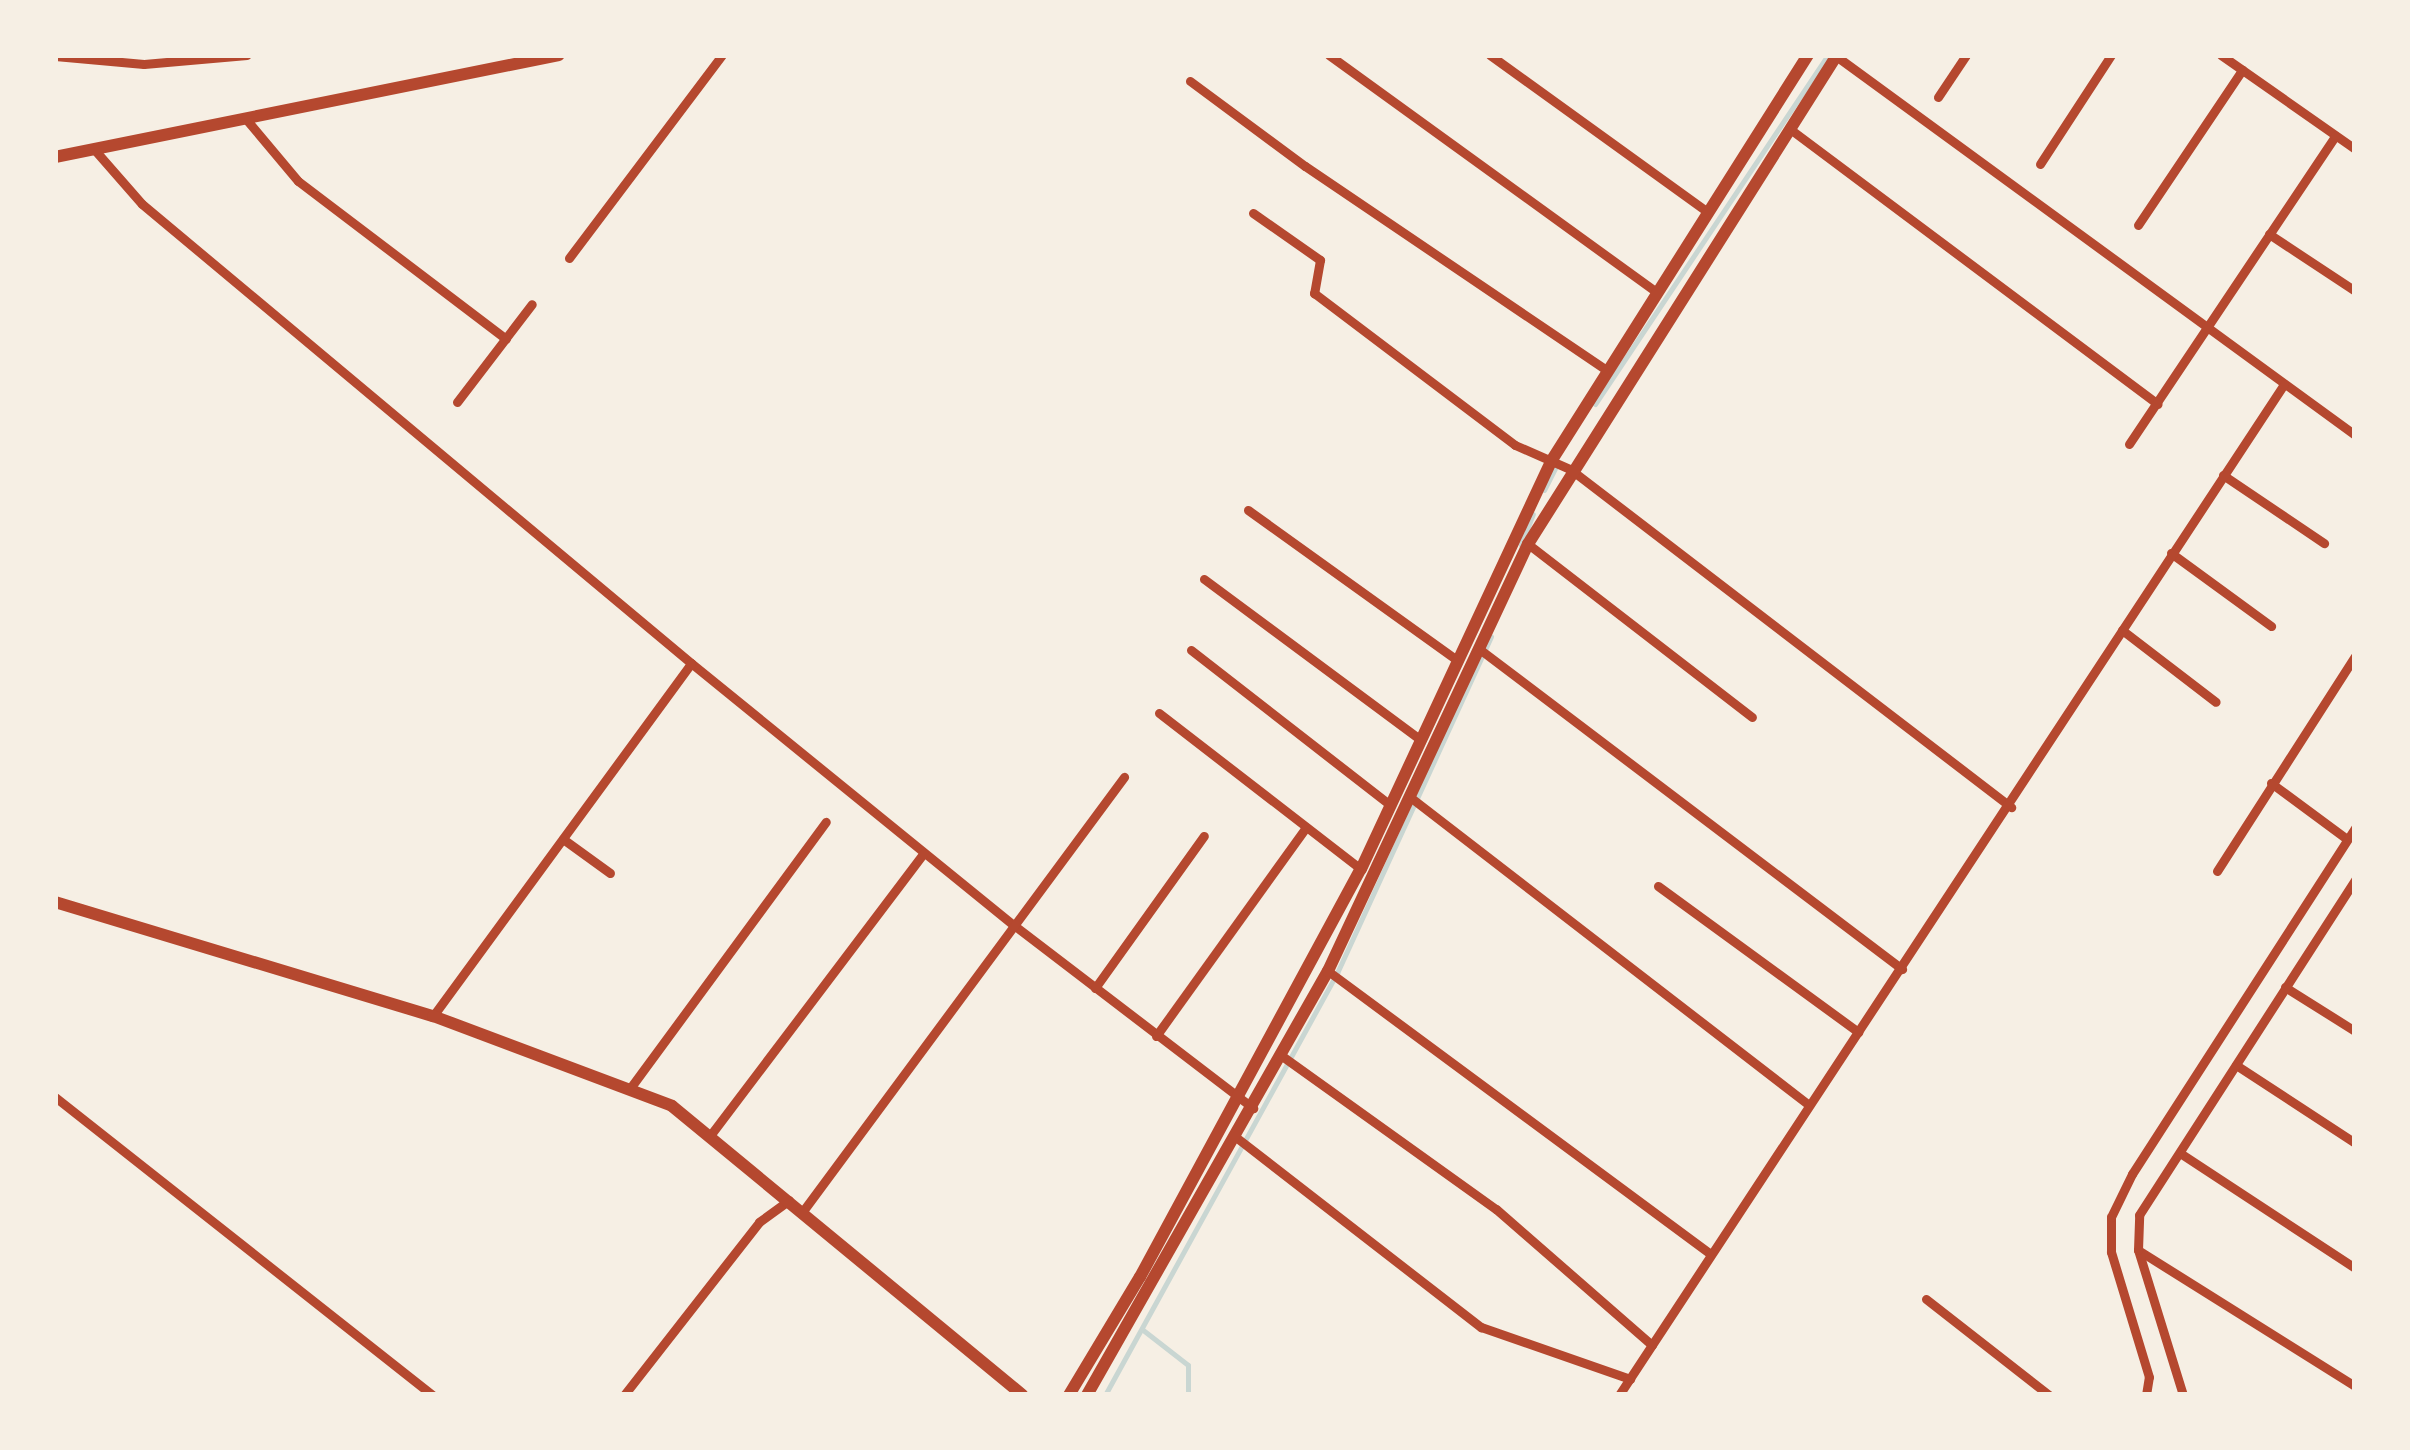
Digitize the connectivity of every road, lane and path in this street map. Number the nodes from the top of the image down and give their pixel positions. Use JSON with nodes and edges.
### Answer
{"nodes":[{"id":1,"x":247,"y":55,"type":"edge"},
{"id":2,"x":559,"y":55,"type":"edge"},
{"id":3,"x":722,"y":55,"type":"edge"},
{"id":4,"x":1330,"y":55,"type":"edge"},
{"id":5,"x":1490,"y":55,"type":"edge"},
{"id":6,"x":1808,"y":55,"type":"edge"},
{"id":7,"x":1966,"y":55,"type":"edge"},
{"id":8,"x":2112,"y":55,"type":"edge"},
{"id":9,"x":2221,"y":55,"type":"edge"},
{"id":10,"x":55,"y":56,"type":"edge"},
{"id":11,"x":1836,"y":56,"type":"edge"},
{"id":12,"x":2242,"y":70,"type":"junction"},
{"id":13,"x":1190,"y":81,"type":"dead end"},
{"id":14,"x":1938,"y":96,"type":"dead end"},
{"id":15,"x":246,"y":119,"type":"junction"},
{"id":16,"x":1790,"y":129,"type":"junction"},
{"id":17,"x":2334,"y":136,"type":"junction"},
{"id":18,"x":92,"y":148,"type":"junction"},
{"id":19,"x":2355,"y":149,"type":"edge"},
{"id":20,"x":55,"y":157,"type":"edge"},
{"id":21,"x":2040,"y":164,"type":"dead end"},
{"id":22,"x":1708,"y":212,"type":"junction"},
{"id":23,"x":1254,"y":213,"type":"dead end"},
{"id":24,"x":2138,"y":226,"type":"dead end"},
{"id":25,"x":2269,"y":234,"type":"junction"},
{"id":26,"x":569,"y":258,"type":"dead end"},
{"id":27,"x":2355,"y":291,"type":"edge"},
{"id":28,"x":1656,"y":292,"type":"junction"},
{"id":29,"x":532,"y":304,"type":"dead end"},
{"id":30,"x":2208,"y":325,"type":"junction"},
{"id":31,"x":506,"y":339,"type":"junction"},
{"id":32,"x":1606,"y":370,"type":"junction"},
{"id":33,"x":2284,"y":384,"type":"junction"},
{"id":34,"x":457,"y":402,"type":"dead end"},
{"id":35,"x":2157,"y":404,"type":"junction"},
{"id":36,"x":2355,"y":436,"type":"edge"},
{"id":37,"x":2129,"y":444,"type":"dead end"},
{"id":38,"x":1550,"y":464,"type":"junction"},
{"id":39,"x":1570,"y":469,"type":"junction"},
{"id":40,"x":2223,"y":474,"type":"junction"},
{"id":41,"x":1248,"y":510,"type":"dead end"},
{"id":42,"x":2324,"y":543,"type":"dead end"},
{"id":43,"x":1528,"y":544,"type":"junction"},
{"id":44,"x":2171,"y":552,"type":"junction"},
{"id":45,"x":1204,"y":578,"type":"dead end"},
{"id":46,"x":2271,"y":626,"type":"dead end"},
{"id":47,"x":2122,"y":630,"type":"junction"},
{"id":48,"x":1477,"y":648,"type":"junction"},
{"id":49,"x":1191,"y":650,"type":"dead end"},
{"id":50,"x":2355,"y":656,"type":"edge"},
{"id":51,"x":1454,"y":658,"type":"junction"},
{"id":52,"x":691,"y":664,"type":"junction"},
{"id":53,"x":2216,"y":702,"type":"dead end"},
{"id":54,"x":1159,"y":713,"type":"dead end"},
{"id":55,"x":1752,"y":716,"type":"dead end"},
{"id":56,"x":1418,"y":738,"type":"junction"},
{"id":57,"x":1124,"y":778,"type":"dead end"},
{"id":58,"x":2272,"y":783,"type":"junction"},
{"id":59,"x":1410,"y":796,"type":"junction"},
{"id":60,"x":1390,"y":805,"type":"junction"},
{"id":61,"x":2010,"y":807,"type":"junction"},
{"id":62,"x":826,"y":822,"type":"dead end"},
{"id":63,"x":1306,"y":827,"type":"junction"},
{"id":64,"x":2355,"y":828,"type":"edge"},
{"id":65,"x":1204,"y":836,"type":"dead end"},
{"id":66,"x":563,"y":839,"type":"junction"},
{"id":67,"x":2348,"y":839,"type":"junction"},
{"id":68,"x":924,"y":853,"type":"junction"},
{"id":69,"x":1361,"y":869,"type":"junction"},
{"id":70,"x":2218,"y":871,"type":"dead end"},
{"id":71,"x":610,"y":873,"type":"dead end"},
{"id":72,"x":2355,"y":880,"type":"edge"},
{"id":73,"x":1658,"y":886,"type":"dead end"},
{"id":74,"x":2344,"y":898,"type":"junction"},
{"id":75,"x":55,"y":902,"type":"edge"},
{"id":76,"x":2355,"y":905,"type":"edge"},
{"id":77,"x":1015,"y":926,"type":"junction"},
{"id":78,"x":1902,"y":968,"type":"junction"},
{"id":79,"x":1328,"y":971,"type":"junction"},
{"id":80,"x":2285,"y":987,"type":"junction"},
{"id":81,"x":1095,"y":988,"type":"junction"},
{"id":82,"x":433,"y":1016,"type":"junction"},
{"id":83,"x":2355,"y":1031,"type":"edge"},
{"id":84,"x":1858,"y":1032,"type":"junction"},
{"id":85,"x":1156,"y":1036,"type":"junction"},
{"id":86,"x":1282,"y":1056,"type":"junction"},
{"id":87,"x":2236,"y":1065,"type":"junction"},
{"id":88,"x":631,"y":1087,"type":"junction"},
{"id":89,"x":55,"y":1097,"type":"edge"},
{"id":90,"x":1236,"y":1098,"type":"junction"},
{"id":91,"x":1809,"y":1105,"type":"junction"},
{"id":92,"x":1253,"y":1108,"type":"junction"},
{"id":93,"x":712,"y":1133,"type":"junction"},
{"id":94,"x":1237,"y":1138,"type":"junction"},
{"id":95,"x":2355,"y":1144,"type":"edge"},
{"id":96,"x":2180,"y":1153,"type":"junction"},
{"id":97,"x":789,"y":1200,"type":"junction"},
{"id":98,"x":803,"y":1211,"type":"junction"},
{"id":99,"x":2138,"y":1250,"type":"junction"},
{"id":100,"x":1708,"y":1253,"type":"junction"},
{"id":101,"x":2355,"y":1268,"type":"edge"},
{"id":102,"x":1926,"y":1298,"type":"dead end"},
{"id":103,"x":1652,"y":1345,"type":"junction"},
{"id":104,"x":1630,"y":1380,"type":"junction"},
{"id":105,"x":2355,"y":1386,"type":"edge"},
{"id":106,"x":433,"y":1395,"type":"edge"},
{"id":107,"x":624,"y":1395,"type":"edge"},
{"id":108,"x":1022,"y":1395,"type":"edge"},
{"id":109,"x":1069,"y":1395,"type":"edge"},
{"id":110,"x":1087,"y":1395,"type":"edge"},
{"id":111,"x":1619,"y":1395,"type":"edge"},
{"id":112,"x":2049,"y":1395,"type":"edge"},
{"id":113,"x":2146,"y":1395,"type":"edge"},
{"id":114,"x":2183,"y":1395,"type":"edge"}],
"edges":[{"from":1,"to":10,"type":"street"},
{"from":2,"to":15,"type":"main road"},
{"from":3,"to":26,"type":"street"},
{"from":4,"to":28,"type":"street"},
{"from":5,"to":22,"type":"street"},
{"from":6,"to":22,"type":"main road"},
{"from":7,"to":14,"type":"street"},
{"from":8,"to":21,"type":"street"},
{"from":9,"to":12,"type":"street"},
{"from":11,"to":16,"type":"main road"},
{"from":11,"to":30,"type":"street"},
{"from":12,"to":17,"type":"street"},
{"from":12,"to":24,"type":"street"},
{"from":13,"to":32,"type":"street"},
{"from":15,"to":18,"type":"main road"},
{"from":15,"to":31,"type":"street"},
{"from":16,"to":35,"type":"street"},
{"from":16,"to":39,"type":"main road"},
{"from":17,"to":19,"type":"street"},
{"from":17,"to":25,"type":"street"},
{"from":18,"to":20,"type":"main road"},
{"from":18,"to":52,"type":"street"},
{"from":22,"to":28,"type":"main road"},
{"from":23,"to":38,"type":"street"},
{"from":25,"to":27,"type":"street"},
{"from":25,"to":30,"type":"street"},
{"from":28,"to":32,"type":"main road"},
{"from":29,"to":31,"type":"street"},
{"from":30,"to":33,"type":"street"},
{"from":30,"to":35,"type":"street"},
{"from":31,"to":34,"type":"street"},
{"from":32,"to":38,"type":"main road"},
{"from":33,"to":36,"type":"street"},
{"from":33,"to":40,"type":"street"},
{"from":35,"to":37,"type":"street"},
{"from":38,"to":39,"type":"street"},
{"from":38,"to":51,"type":"main road"},
{"from":39,"to":43,"type":"main road"},
{"from":39,"to":61,"type":"street"},
{"from":40,"to":42,"type":"street"},
{"from":40,"to":44,"type":"street"},
{"from":41,"to":51,"type":"street"},
{"from":43,"to":48,"type":"main road"},
{"from":43,"to":55,"type":"street"},
{"from":44,"to":46,"type":"street"},
{"from":44,"to":47,"type":"street"},
{"from":45,"to":56,"type":"street"},
{"from":47,"to":53,"type":"street"},
{"from":47,"to":61,"type":"street"},
{"from":48,"to":59,"type":"main road"},
{"from":48,"to":78,"type":"street"},
{"from":49,"to":60,"type":"street"},
{"from":50,"to":58,"type":"street"},
{"from":51,"to":56,"type":"main road"},
{"from":52,"to":66,"type":"street"},
{"from":52,"to":68,"type":"street"},
{"from":54,"to":63,"type":"street"},
{"from":56,"to":60,"type":"main road"},
{"from":57,"to":77,"type":"street"},
{"from":58,"to":67,"type":"street"},
{"from":58,"to":70,"type":"street"},
{"from":59,"to":79,"type":"main road"},
{"from":59,"to":91,"type":"street"},
{"from":60,"to":69,"type":"main road"},
{"from":61,"to":78,"type":"street"},
{"from":62,"to":88,"type":"street"},
{"from":63,"to":69,"type":"street"},
{"from":63,"to":85,"type":"street"},
{"from":64,"to":67,"type":"street"},
{"from":65,"to":81,"type":"street"},
{"from":66,"to":71,"type":"street"},
{"from":66,"to":82,"type":"street"},
{"from":67,"to":113,"type":"street"},
{"from":68,"to":77,"type":"street"},
{"from":68,"to":93,"type":"street"},
{"from":69,"to":90,"type":"main road"},
{"from":72,"to":74,"type":"street"},
{"from":73,"to":84,"type":"street"},
{"from":74,"to":76,"type":"street"},
{"from":74,"to":80,"type":"street"},
{"from":75,"to":82,"type":"main road"},
{"from":77,"to":81,"type":"street"},
{"from":77,"to":98,"type":"street"},
{"from":78,"to":84,"type":"street"},
{"from":79,"to":86,"type":"main road"},
{"from":79,"to":100,"type":"street"},
{"from":80,"to":83,"type":"street"},
{"from":80,"to":87,"type":"street"},
{"from":81,"to":85,"type":"street"},
{"from":82,"to":88,"type":"main road"},
{"from":84,"to":91,"type":"street"},
{"from":85,"to":90,"type":"street"},
{"from":86,"to":92,"type":"main road"},
{"from":86,"to":103,"type":"street"},
{"from":87,"to":95,"type":"street"},
{"from":87,"to":96,"type":"street"},
{"from":88,"to":93,"type":"main road"},
{"from":89,"to":106,"type":"street"},
{"from":90,"to":92,"type":"street"},
{"from":90,"to":109,"type":"main road"},
{"from":91,"to":100,"type":"street"},
{"from":92,"to":94,"type":"main road"},
{"from":93,"to":97,"type":"main road"},
{"from":94,"to":104,"type":"street"},
{"from":94,"to":110,"type":"main road"},
{"from":96,"to":99,"type":"street"},
{"from":96,"to":101,"type":"street"},
{"from":97,"to":98,"type":"main road"},
{"from":97,"to":107,"type":"street"},
{"from":98,"to":108,"type":"main road"},
{"from":99,"to":105,"type":"street"},
{"from":99,"to":114,"type":"street"},
{"from":100,"to":103,"type":"street"},
{"from":102,"to":112,"type":"street"},
{"from":103,"to":104,"type":"street"},
{"from":104,"to":111,"type":"street"}]}
